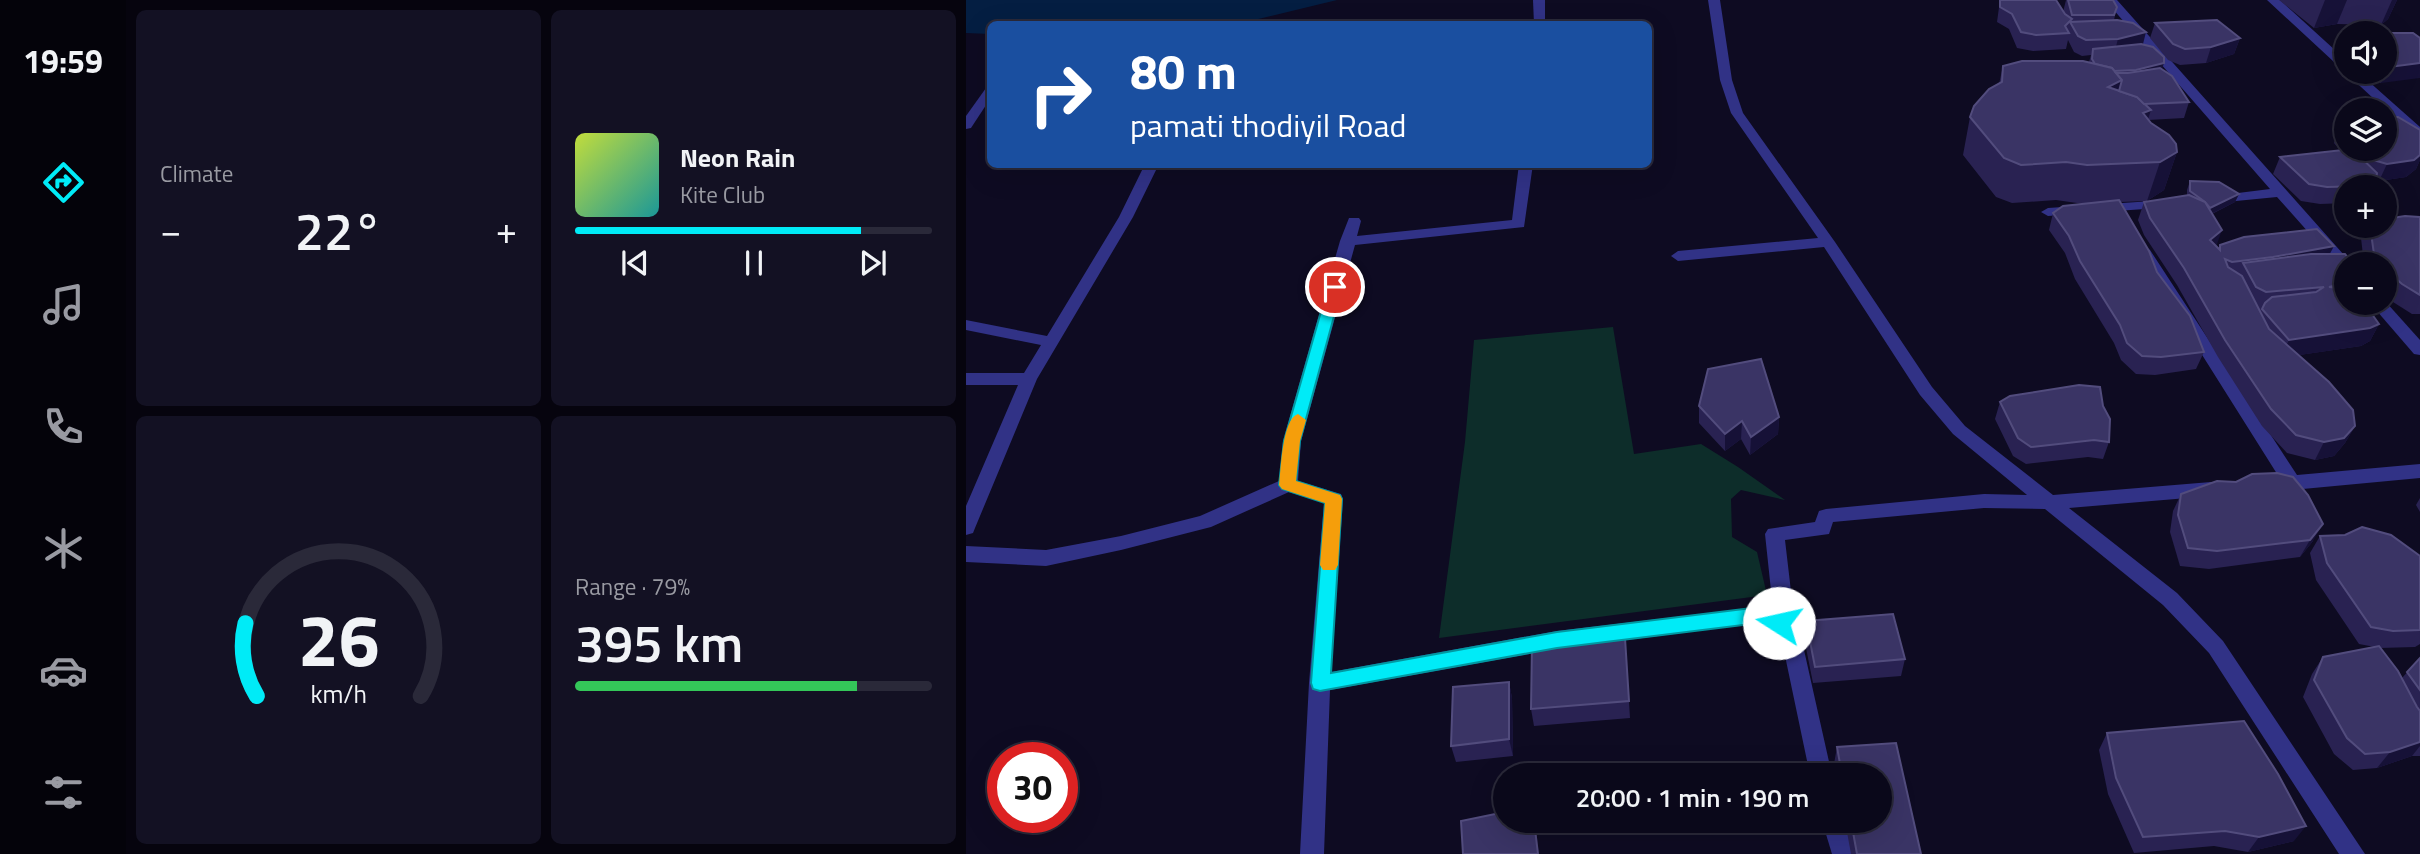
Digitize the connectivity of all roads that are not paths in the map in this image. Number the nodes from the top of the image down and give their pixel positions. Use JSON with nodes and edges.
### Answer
{"nodes":[{"id":1,"x":1539,"y":0,"type":"edge"},
{"id":2,"x":1714,"y":0,"type":"edge"},
{"id":3,"x":2111,"y":0,"type":"edge"},
{"id":4,"x":2273,"y":0,"type":"edge"},
{"id":5,"x":1540,"y":21,"type":"edge"},
{"id":6,"x":2334,"y":56,"type":"edge"},
{"id":7,"x":2364,"y":84,"type":"edge"},
{"id":8,"x":987,"y":95,"type":"edge"},
{"id":9,"x":966,"y":125,"type":"edge"},
{"id":10,"x":2420,"y":134,"type":"edge"},
{"id":11,"x":1150,"y":168,"type":"edge"},
{"id":12,"x":1525,"y":168,"type":"edge"},
{"id":13,"x":2215,"y":188,"type":"edge"},
{"id":14,"x":2280,"y":191,"type":"junction"},
{"id":15,"x":2179,"y":203,"type":"edge"},
{"id":16,"x":2048,"y":212,"type":"dead end"},
{"id":17,"x":2123,"y":218,"type":"junction"},
{"id":18,"x":1354,"y":221,"type":"dead end"},
{"id":19,"x":1347,"y":241,"type":"junction"},
{"id":20,"x":1828,"y":242,"type":"junction"},
{"id":21,"x":2334,"y":252,"type":"edge"},
{"id":22,"x":1678,"y":256,"type":"dead end"},
{"id":23,"x":2389,"y":315,"type":"edge"},
{"id":24,"x":966,"y":325,"type":"edge"},
{"id":25,"x":1050,"y":342,"type":"junction"},
{"id":26,"x":2420,"y":350,"type":"edge"},
{"id":27,"x":966,"y":379,"type":"edge"},
{"id":28,"x":1029,"y":379,"type":"junction"},
{"id":29,"x":2420,"y":471,"type":"edge"},
{"id":30,"x":2292,"y":483,"type":"junction"},
{"id":31,"x":1288,"y":485,"type":"junction"},
{"id":32,"x":2252,"y":486,"type":"edge"},
{"id":33,"x":2225,"y":488,"type":"edge"},
{"id":34,"x":2051,"y":502,"type":"junction"},
{"id":35,"x":966,"y":528,"type":"edge"},
{"id":36,"x":966,"y":554,"type":"edge"},
{"id":37,"x":1779,"y":623,"type":"junction"},
{"id":38,"x":1320,"y":683,"type":"junction"},
{"id":39,"x":1818,"y":763,"type":"edge"},
{"id":40,"x":1838,"y":833,"type":"edge"},
{"id":41,"x":1312,"y":854,"type":"edge"},
{"id":42,"x":1844,"y":854,"type":"edge"},
{"id":43,"x":2353,"y":854,"type":"edge"}],
"edges":[{"from":1,"to":5,"type":"street"},
{"from":2,"to":20,"type":"street"},
{"from":3,"to":14,"type":"street"},
{"from":4,"to":6,"type":"street"},
{"from":7,"to":10,"type":"street"},
{"from":8,"to":9,"type":"street"},
{"from":11,"to":25,"type":"street"},
{"from":12,"to":19,"type":"street"},
{"from":13,"to":14,"type":"street"},
{"from":14,"to":21,"type":"street"},
{"from":15,"to":17,"type":"street"},
{"from":16,"to":17,"type":"street"},
{"from":17,"to":30,"type":"street"},
{"from":18,"to":19,"type":"street"},
{"from":19,"to":31,"type":"street"},
{"from":20,"to":22,"type":"street"},
{"from":20,"to":34,"type":"street"},
{"from":23,"to":26,"type":"street"},
{"from":24,"to":25,"type":"street"},
{"from":25,"to":28,"type":"street"},
{"from":27,"to":28,"type":"street"},
{"from":28,"to":35,"type":"street"},
{"from":29,"to":30,"type":"street"},
{"from":30,"to":32,"type":"street"},
{"from":31,"to":36,"type":"street"},
{"from":31,"to":38,"type":"street"},
{"from":33,"to":34,"type":"street"},
{"from":34,"to":37,"type":"street"},
{"from":34,"to":43,"type":"street"},
{"from":37,"to":38,"type":"street"},
{"from":37,"to":39,"type":"street"},
{"from":38,"to":41,"type":"street"},
{"from":40,"to":42,"type":"street"}]}
